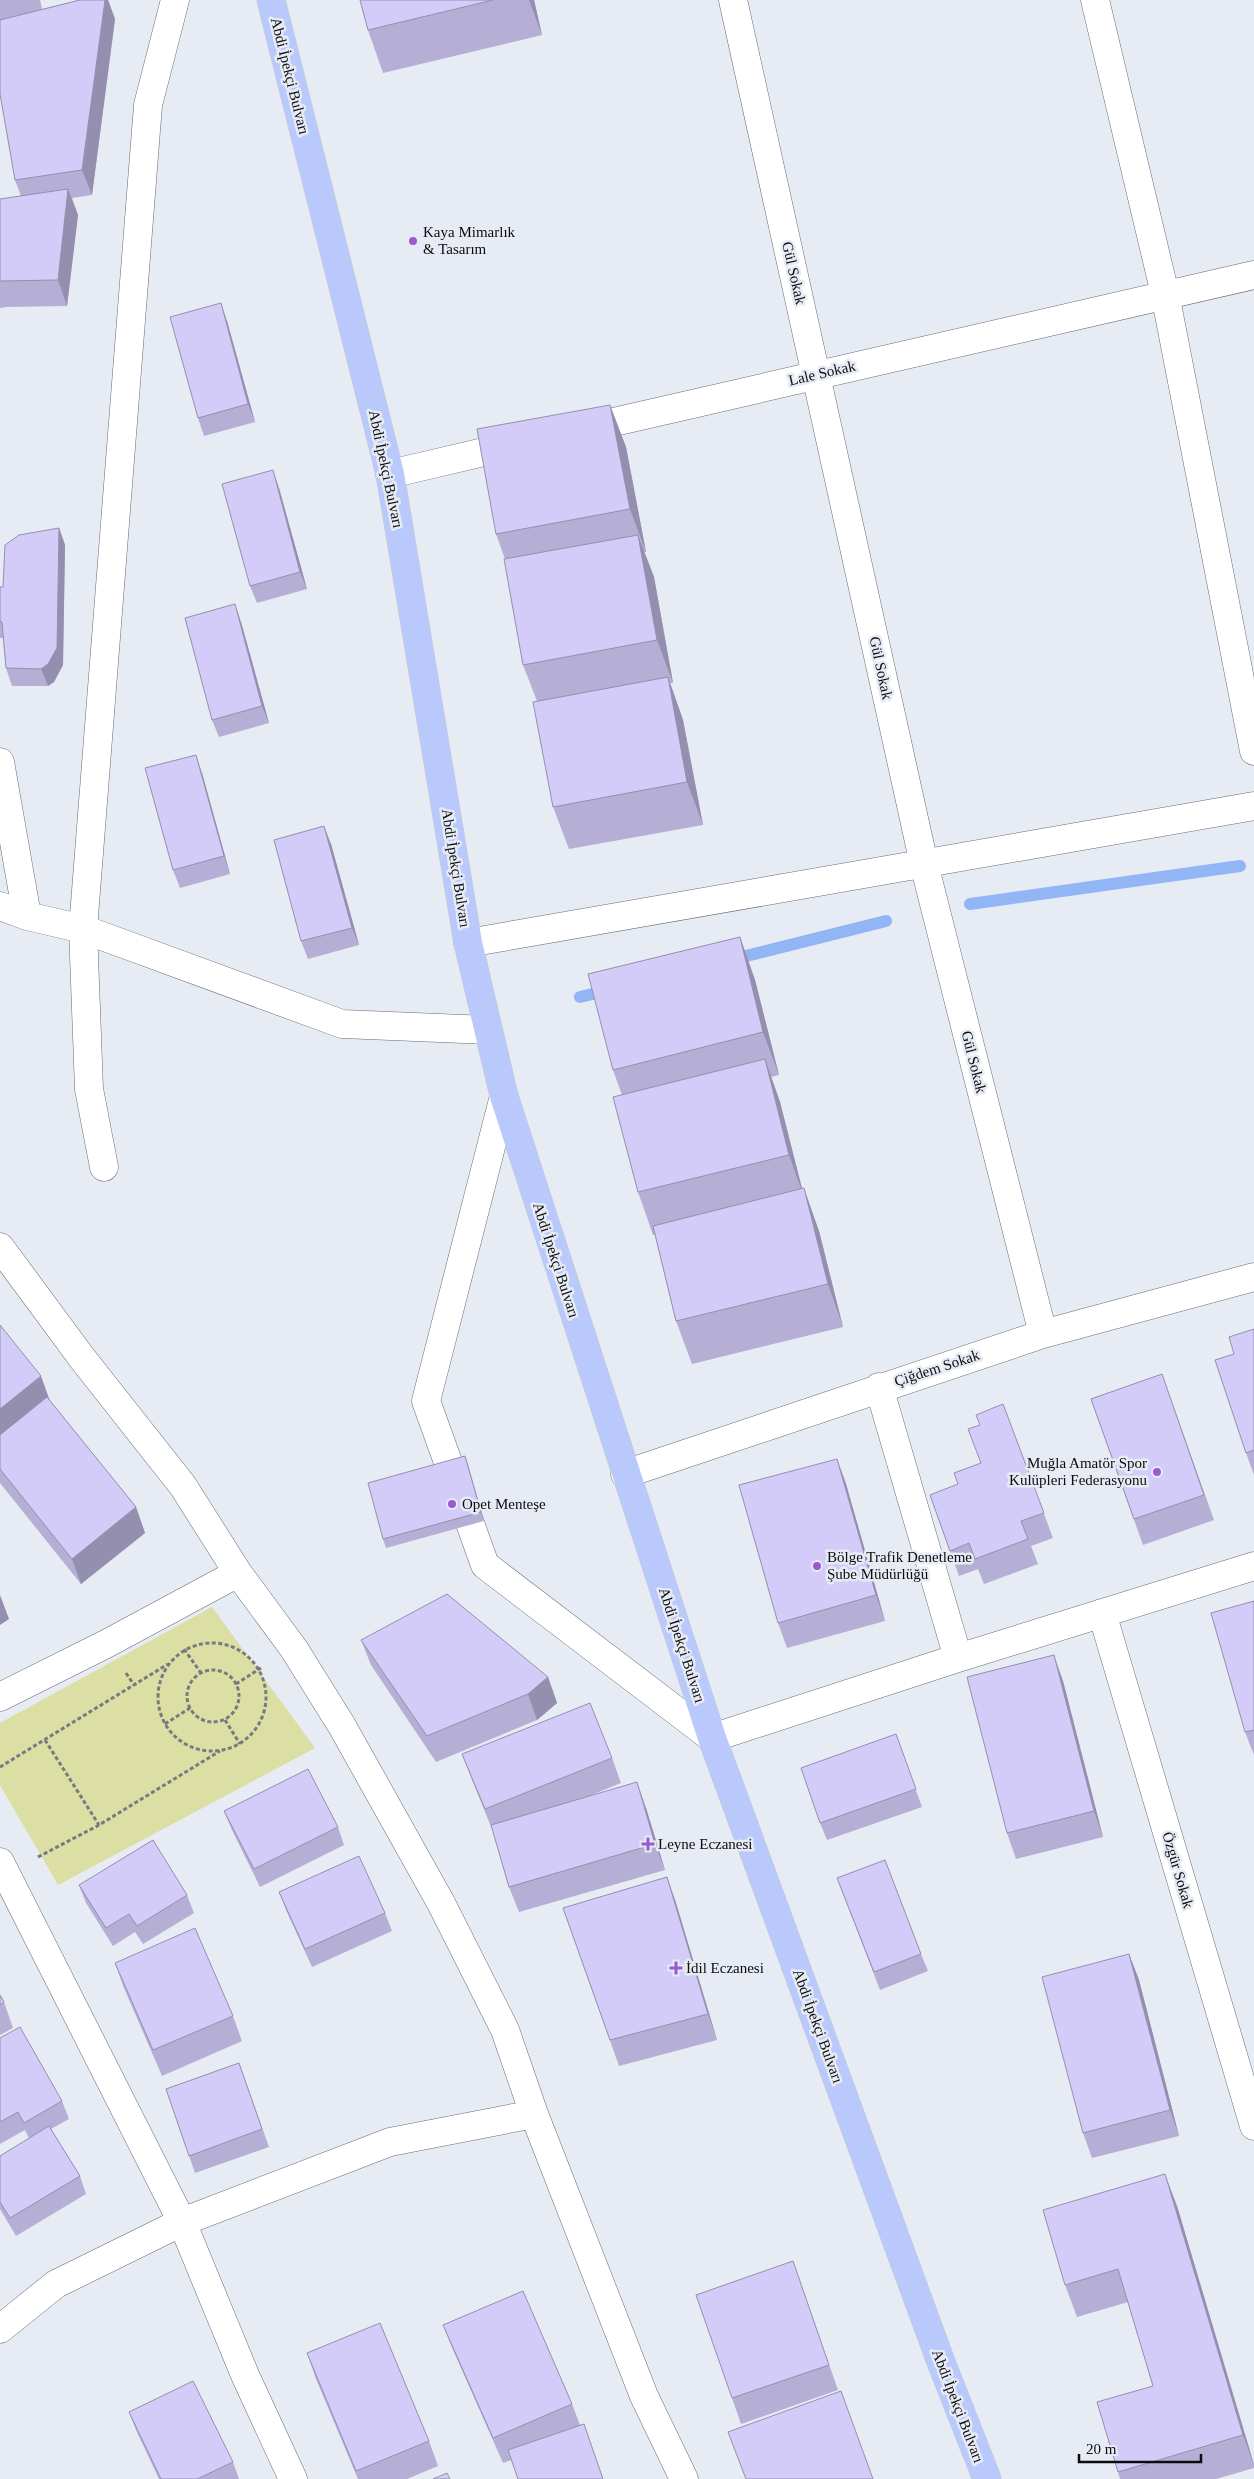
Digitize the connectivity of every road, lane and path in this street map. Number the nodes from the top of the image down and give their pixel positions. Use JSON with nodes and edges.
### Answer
{"nodes":[{"id":1,"x":175,"y":0,"type":"edge"},
{"id":2,"x":271,"y":0,"type":"edge"},
{"id":3,"x":733,"y":0,"type":"edge"},
{"id":4,"x":1095,"y":0,"type":"edge"},
{"id":5,"x":1254,"y":275,"type":"edge"},
{"id":6,"x":1165,"y":294,"type":"junction"},
{"id":7,"x":817,"y":374,"type":"junction"},
{"id":8,"x":390,"y":474,"type":"junction"},
{"id":9,"x":1254,"y":751,"type":"edge"},
{"id":10,"x":0,"y":762,"type":"edge"},
{"id":11,"x":1254,"y":806,"type":"edge"},
{"id":12,"x":924,"y":864,"type":"junction"},
{"id":13,"x":0,"y":906,"type":"edge"},
{"id":14,"x":27,"y":916,"type":"junction"},
{"id":15,"x":83,"y":929,"type":"junction"},
{"id":16,"x":468,"y":943,"type":"junction"},
{"id":17,"x":488,"y":1030,"type":"junction"},
{"id":18,"x":504,"y":1096,"type":"junction"},
{"id":19,"x":104,"y":1167,"type":"dead end"},
{"id":20,"x":0,"y":1247,"type":"edge"},
{"id":21,"x":1254,"y":1277,"type":"edge"},
{"id":22,"x":1043,"y":1334,"type":"junction"},
{"id":23,"x":879,"y":1387,"type":"junction"},
{"id":24,"x":625,"y":1474,"type":"junction"},
{"id":25,"x":1254,"y":1566,"type":"edge"},
{"id":26,"x":238,"y":1573,"type":"junction"},
{"id":27,"x":1102,"y":1614,"type":"junction"},
{"id":28,"x":184,"y":1649,"type":"junction"},
{"id":29,"x":958,"y":1658,"type":"junction"},
{"id":30,"x":168,"y":1663,"type":"junction"},
{"id":31,"x":259,"y":1669,"type":"junction"},
{"id":32,"x":201,"y":1673,"type":"junction"},
{"id":33,"x":236,"y":1684,"type":"junction"},
{"id":34,"x":0,"y":1697,"type":"edge"},
{"id":35,"x":190,"y":1708,"type":"junction"},
{"id":36,"x":225,"y":1720,"type":"junction"},
{"id":37,"x":165,"y":1724,"type":"junction"},
{"id":38,"x":712,"y":1738,"type":"junction"},
{"id":39,"x":45,"y":1740,"type":"junction"},
{"id":40,"x":240,"y":1744,"type":"junction"},
{"id":41,"x":220,"y":1751,"type":"junction"},
{"id":42,"x":0,"y":1767,"type":"edge"},
{"id":43,"x":99,"y":1825,"type":"junction"},
{"id":44,"x":3,"y":1868,"type":"edge"},
{"id":45,"x":534,"y":2114,"type":"junction"},
{"id":46,"x":1254,"y":2126,"type":"edge"},
{"id":47,"x":182,"y":2222,"type":"junction"},
{"id":48,"x":0,"y":2329,"type":"edge"},
{"id":49,"x":294,"y":2479,"type":"edge"},
{"id":50,"x":684,"y":2479,"type":"edge"},
{"id":51,"x":986,"y":2479,"type":"edge"}],
"edges":[{"from":1,"to":15,"type":"street"},
{"from":2,"to":8,"type":"main road","name":"Abdi İpekçi Bulvarı"},
{"from":3,"to":7,"type":"street","name":"Gül Sokak"},
{"from":4,"to":6,"type":"street"},
{"from":5,"to":6,"type":"street","name":"Lale Sokak"},
{"from":6,"to":7,"type":"street","name":"Lale Sokak"},
{"from":6,"to":9,"type":"street"},
{"from":7,"to":8,"type":"street","name":"Lale Sokak"},
{"from":7,"to":12,"type":"street","name":"Gül Sokak"},
{"from":8,"to":16,"type":"main road","name":"Abdi İpekçi Bulvarı"},
{"from":10,"to":14,"type":"street"},
{"from":11,"to":12,"type":"street"},
{"from":12,"to":16,"type":"street"},
{"from":12,"to":22,"type":"street","name":"Gül Sokak"},
{"from":13,"to":14,"type":"street"},
{"from":14,"to":15,"type":"street"},
{"from":15,"to":17,"type":"street"},
{"from":15,"to":19,"type":"street"},
{"from":16,"to":17,"type":"main road","name":"Abdi İpekçi Bulvarı"},
{"from":17,"to":18,"type":"main road","name":"Abdi İpekçi Bulvarı"},
{"from":18,"to":24,"type":"main road","name":"Abdi İpekçi Bulvarı"},
{"from":18,"to":38,"type":"street"},
{"from":20,"to":26,"type":"street"},
{"from":21,"to":22,"type":"street","name":"Çiğdem Sokak"},
{"from":22,"to":23,"type":"street","name":"Çiğdem Sokak"},
{"from":23,"to":24,"type":"street","name":"Çiğdem Sokak"},
{"from":23,"to":29,"type":"street"},
{"from":24,"to":38,"type":"main road","name":"Abdi İpekçi Bulvarı"},
{"from":25,"to":27,"type":"street"},
{"from":26,"to":34,"type":"street"},
{"from":26,"to":45,"type":"street"},
{"from":27,"to":29,"type":"street"},
{"from":27,"to":46,"type":"street","name":"Özgür Sokak"},
{"from":28,"to":30,"type":"path"},
{"from":28,"to":31,"type":"path"},
{"from":28,"to":32,"type":"path"},
{"from":29,"to":38,"type":"street"},
{"from":30,"to":37,"type":"path"},
{"from":30,"to":39,"type":"path"},
{"from":31,"to":33,"type":"path"},
{"from":31,"to":40,"type":"path"},
{"from":32,"to":33,"type":"path"},
{"from":32,"to":35,"type":"path"},
{"from":33,"to":36,"type":"path"},
{"from":35,"to":36,"type":"path"},
{"from":35,"to":37,"type":"path"},
{"from":36,"to":40,"type":"path"},
{"from":37,"to":41,"type":"path"},
{"from":38,"to":51,"type":"main road","name":"Abdi İpekçi Bulvarı"},
{"from":39,"to":42,"type":"path"},
{"from":39,"to":43,"type":"path"},
{"from":40,"to":41,"type":"path"},
{"from":41,"to":43,"type":"path"},
{"from":43,"to":44,"type":"path"},
{"from":44,"to":47,"type":"street"},
{"from":45,"to":47,"type":"street"},
{"from":45,"to":50,"type":"street"},
{"from":47,"to":48,"type":"street"},
{"from":47,"to":49,"type":"street"}]}
